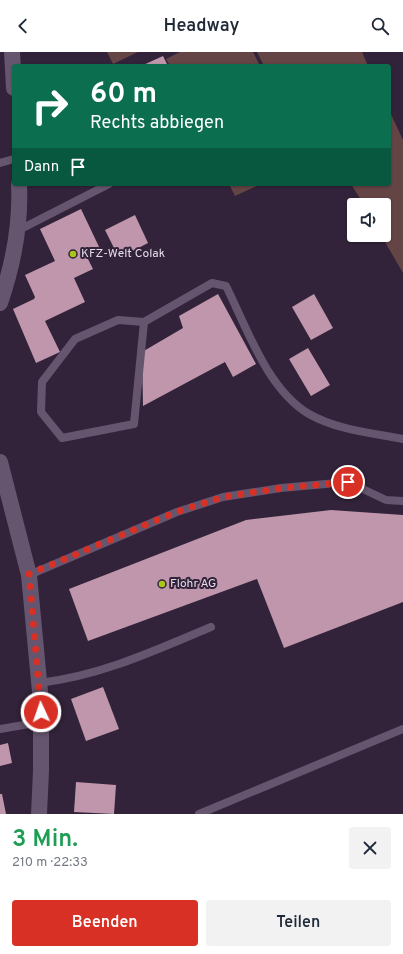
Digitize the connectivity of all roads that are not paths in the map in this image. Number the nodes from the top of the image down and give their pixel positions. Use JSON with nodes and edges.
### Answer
{"nodes":[{"id":1,"x":12,"y":52,"type":"edge"},
{"id":2,"x":13,"y":64,"type":"edge"},
{"id":3,"x":12,"y":160,"type":"edge"},
{"id":4,"x":0,"y":163,"type":"edge"},
{"id":5,"x":19,"y":186,"type":"edge"},
{"id":6,"x":105,"y":186,"type":"edge"},
{"id":7,"x":17,"y":231,"type":"junction"},
{"id":8,"x":0,"y":303,"type":"edge"},
{"id":9,"x":144,"y":322,"type":"junction"},
{"id":10,"x":403,"y":439,"type":"edge"},
{"id":11,"x":0,"y":462,"type":"edge"},
{"id":12,"x":403,"y":501,"type":"edge"},
{"id":13,"x":29,"y":574,"type":"junction"},
{"id":14,"x":211,"y":627,"type":"dead end"},
{"id":15,"x":39,"y":683,"type":"junction"},
{"id":16,"x":41,"y":722,"type":"junction"},
{"id":17,"x":403,"y":729,"type":"edge"},
{"id":18,"x":0,"y":730,"type":"edge"},
{"id":19,"x":39,"y":814,"type":"edge"},
{"id":20,"x":199,"y":814,"type":"edge"}],
"edges":[{"from":1,"to":2,"type":"street"},
{"from":3,"to":4,"type":"lane"},
{"from":5,"to":7,"type":"street"},
{"from":6,"to":7,"type":"lane"},
{"from":7,"to":8,"type":"street"},
{"from":9,"to":9,"type":"lane"},
{"from":9,"to":10,"type":"lane"},
{"from":11,"to":13,"type":"street"},
{"from":12,"to":13,"type":"lane"},
{"from":13,"to":15,"type":"street"},
{"from":14,"to":15,"type":"lane"},
{"from":15,"to":16,"type":"street"},
{"from":16,"to":18,"type":"lane"},
{"from":16,"to":19,"type":"street"},
{"from":17,"to":20,"type":"lane"}]}
